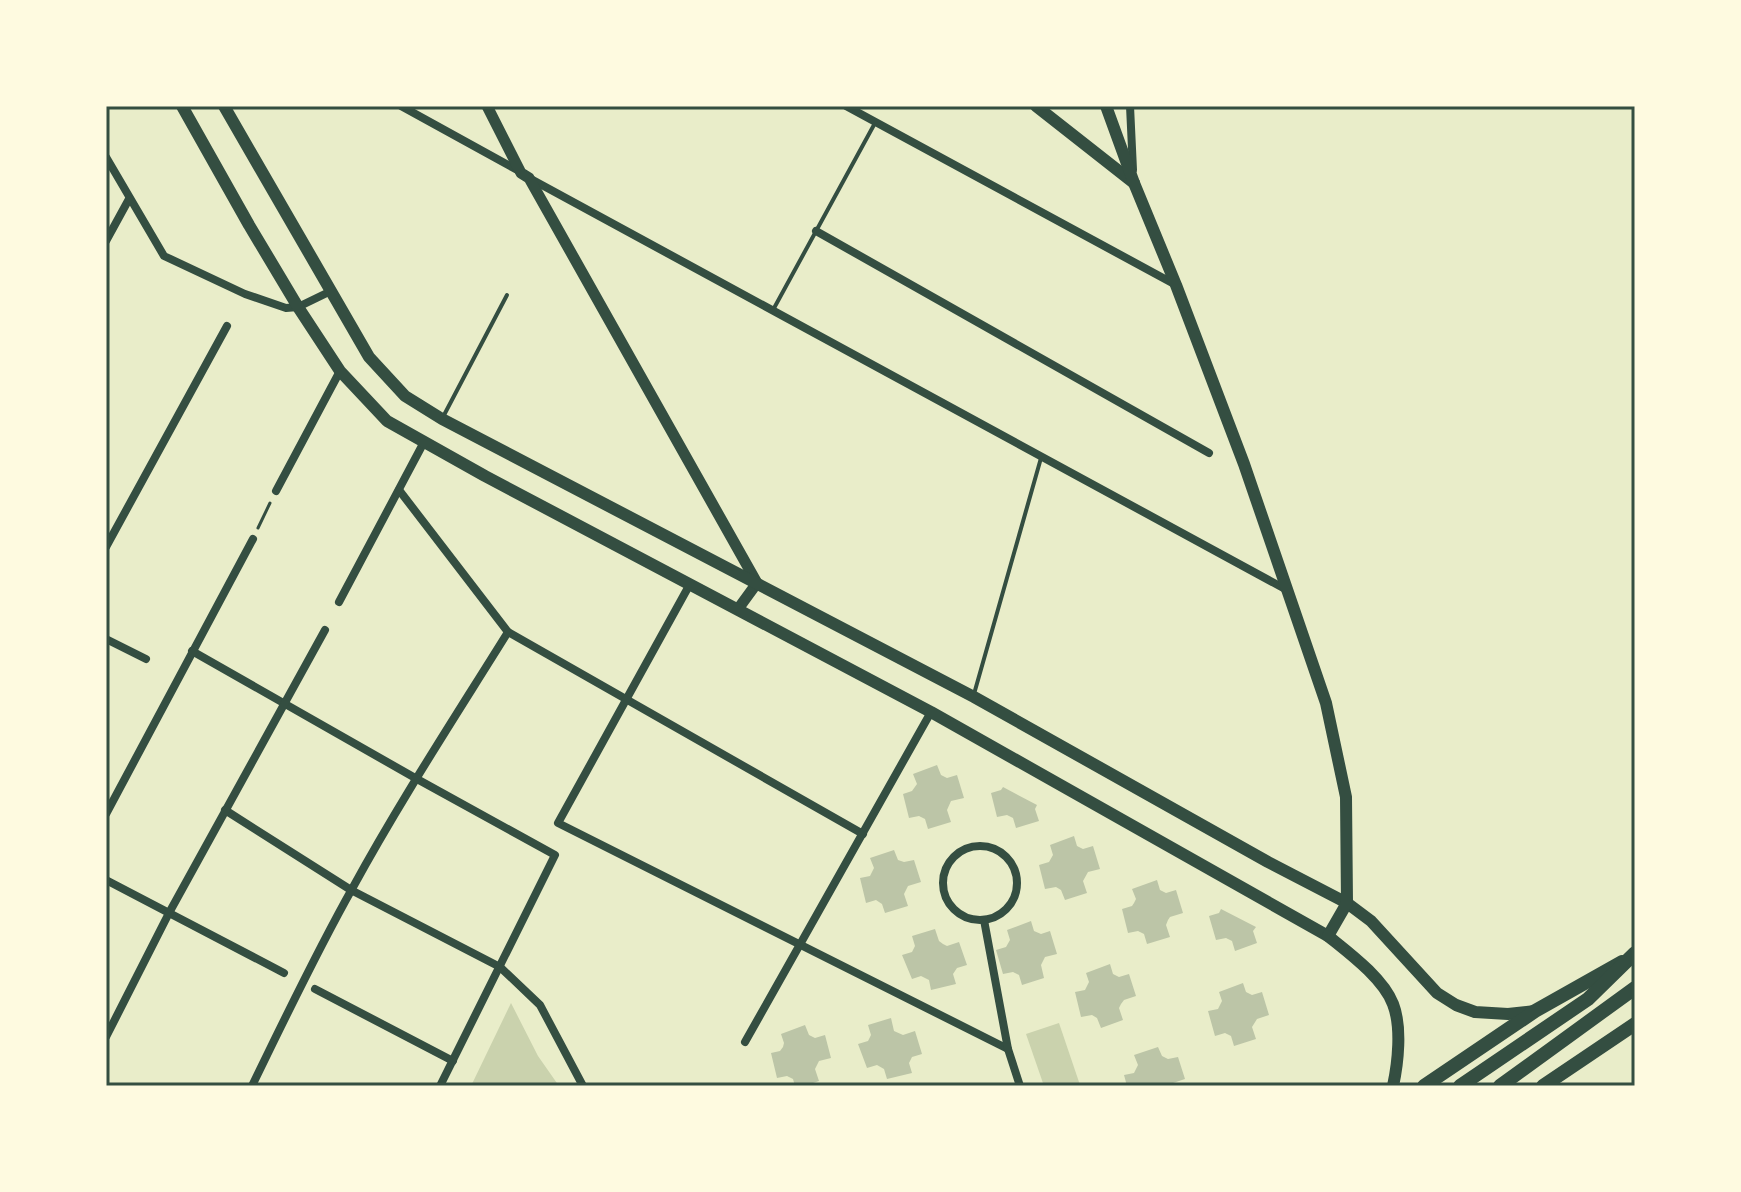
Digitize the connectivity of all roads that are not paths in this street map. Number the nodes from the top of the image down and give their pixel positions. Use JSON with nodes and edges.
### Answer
{"nodes":[{"id":1,"x":182,"y":106,"type":"edge"},
{"id":2,"x":224,"y":106,"type":"edge"},
{"id":3,"x":401,"y":106,"type":"edge"},
{"id":4,"x":487,"y":106,"type":"edge"},
{"id":5,"x":846,"y":106,"type":"edge"},
{"id":6,"x":1036,"y":106,"type":"edge"},
{"id":7,"x":1106,"y":106,"type":"edge"},
{"id":8,"x":1130,"y":106,"type":"edge"},
{"id":9,"x":876,"y":122,"type":"junction"},
{"id":10,"x":106,"y":158,"type":"edge"},
{"id":11,"x":525,"y":175,"type":"junction"},
{"id":12,"x":1134,"y":183,"type":"junction"},
{"id":13,"x":129,"y":199,"type":"junction"},
{"id":14,"x":816,"y":231,"type":"junction"},
{"id":15,"x":106,"y":241,"type":"edge"},
{"id":16,"x":1176,"y":285,"type":"junction"},
{"id":17,"x":331,"y":291,"type":"junction"},
{"id":18,"x":507,"y":295,"type":"dead end"},
{"id":19,"x":298,"y":307,"type":"junction"},
{"id":20,"x":773,"y":310,"type":"junction"},
{"id":21,"x":227,"y":326,"type":"dead end"},
{"id":22,"x":340,"y":371,"type":"junction"},
{"id":23,"x":442,"y":419,"type":"junction"},
{"id":24,"x":424,"y":442,"type":"junction"},
{"id":25,"x":1209,"y":453,"type":"dead end"},
{"id":26,"x":1041,"y":458,"type":"junction"},
{"id":27,"x":399,"y":490,"type":"junction"},
{"id":28,"x":276,"y":491,"type":"road end"},
{"id":29,"x":253,"y":539,"type":"road end"},
{"id":30,"x":106,"y":547,"type":"edge"},
{"id":31,"x":757,"y":583,"type":"junction"},
{"id":32,"x":690,"y":584,"type":"junction"},
{"id":33,"x":1288,"y":590,"type":"junction"},
{"id":34,"x":339,"y":602,"type":"dead end"},
{"id":35,"x":738,"y":609,"type":"junction"},
{"id":36,"x":325,"y":630,"type":"dead end"},
{"id":37,"x":508,"y":632,"type":"junction"},
{"id":38,"x":106,"y":639,"type":"edge"},
{"id":39,"x":192,"y":651,"type":"junction"},
{"id":40,"x":146,"y":659,"type":"dead end"},
{"id":41,"x":974,"y":697,"type":"junction"},
{"id":42,"x":626,"y":700,"type":"junction"},
{"id":43,"x":285,"y":704,"type":"junction"},
{"id":44,"x":931,"y":712,"type":"junction"},
{"id":45,"x":417,"y":779,"type":"junction"},
{"id":46,"x":225,"y":810,"type":"junction"},
{"id":47,"x":106,"y":814,"type":"edge"},
{"id":48,"x":863,"y":834,"type":"junction"},
{"id":49,"x":106,"y":880,"type":"edge"},
{"id":50,"x":351,"y":890,"type":"junction"},
{"id":51,"x":1347,"y":903,"type":"junction"},
{"id":52,"x":169,"y":913,"type":"junction"},
{"id":53,"x":984,"y":920,"type":"junction"},
{"id":54,"x":1328,"y":936,"type":"junction"},
{"id":55,"x":800,"y":945,"type":"junction"},
{"id":56,"x":1630,"y":957,"type":"edge"},
{"id":57,"x":500,"y":967,"type":"junction"},
{"id":58,"x":284,"y":973,"type":"dead end"},
{"id":59,"x":1635,"y":988,"type":"edge"},
{"id":60,"x":315,"y":989,"type":"dead end"},
{"id":61,"x":1535,"y":1011,"type":"junction"},
{"id":62,"x":1635,"y":1024,"type":"edge"},
{"id":63,"x":106,"y":1037,"type":"edge"},
{"id":64,"x":745,"y":1042,"type":"dead end"},
{"id":65,"x":1008,"y":1049,"type":"junction"},
{"id":66,"x":453,"y":1061,"type":"junction"},
{"id":67,"x":252,"y":1086,"type":"edge"},
{"id":68,"x":440,"y":1086,"type":"edge"},
{"id":69,"x":583,"y":1086,"type":"edge"},
{"id":70,"x":1020,"y":1086,"type":"edge"},
{"id":71,"x":1393,"y":1086,"type":"edge"},
{"id":72,"x":1424,"y":1086,"type":"edge"},
{"id":73,"x":1460,"y":1086,"type":"edge"},
{"id":74,"x":1500,"y":1086,"type":"edge"},
{"id":75,"x":1543,"y":1086,"type":"edge"}],
"edges":[{"from":1,"to":19,"type":"main road"},
{"from":2,"to":17,"type":"main road"},
{"from":3,"to":11,"type":"street"},
{"from":4,"to":11,"type":"street"},
{"from":5,"to":9,"type":"street"},
{"from":6,"to":12,"type":"main road"},
{"from":7,"to":12,"type":"main road"},
{"from":8,"to":12,"type":"street"},
{"from":9,"to":14,"type":"lane"},
{"from":9,"to":16,"type":"street"},
{"from":10,"to":13,"type":"street"},
{"from":11,"to":20,"type":"street"},
{"from":11,"to":31,"type":"street"},
{"from":12,"to":16,"type":"main road"},
{"from":13,"to":15,"type":"street"},
{"from":13,"to":19,"type":"street"},
{"from":14,"to":20,"type":"lane"},
{"from":14,"to":25,"type":"street"},
{"from":16,"to":33,"type":"main road"},
{"from":17,"to":19,"type":"street"},
{"from":17,"to":23,"type":"main road"},
{"from":18,"to":23,"type":"lane"},
{"from":19,"to":22,"type":"main road"},
{"from":20,"to":26,"type":"street"},
{"from":21,"to":30,"type":"street"},
{"from":22,"to":24,"type":"main road"},
{"from":22,"to":28,"type":"street"},
{"from":23,"to":31,"type":"main road"},
{"from":24,"to":27,"type":"street"},
{"from":24,"to":32,"type":"main road"},
{"from":26,"to":33,"type":"street"},
{"from":26,"to":41,"type":"lane"},
{"from":27,"to":34,"type":"street"},
{"from":27,"to":37,"type":"street"},
{"from":29,"to":39,"type":"street"},
{"from":31,"to":35,"type":"street"},
{"from":31,"to":41,"type":"main road"},
{"from":32,"to":35,"type":"main road"},
{"from":32,"to":42,"type":"street"},
{"from":33,"to":51,"type":"main road"},
{"from":35,"to":44,"type":"main road"},
{"from":36,"to":43,"type":"street"},
{"from":37,"to":42,"type":"street"},
{"from":37,"to":45,"type":"street"},
{"from":38,"to":40,"type":"street"},
{"from":39,"to":43,"type":"street"},
{"from":39,"to":47,"type":"street"},
{"from":41,"to":51,"type":"main road"},
{"from":42,"to":48,"type":"street"},
{"from":42,"to":55,"type":"street"},
{"from":43,"to":45,"type":"street"},
{"from":43,"to":46,"type":"street"},
{"from":44,"to":48,"type":"street"},
{"from":44,"to":54,"type":"main road"},
{"from":45,"to":50,"type":"street"},
{"from":45,"to":57,"type":"street"},
{"from":46,"to":50,"type":"street"},
{"from":46,"to":52,"type":"street"},
{"from":48,"to":55,"type":"street"},
{"from":49,"to":52,"type":"street"},
{"from":50,"to":57,"type":"street"},
{"from":50,"to":67,"type":"street"},
{"from":51,"to":54,"type":"main road"},
{"from":51,"to":61,"type":"main road"},
{"from":52,"to":58,"type":"street"},
{"from":52,"to":63,"type":"street"},
{"from":53,"to":53,"type":"street"},
{"from":53,"to":65,"type":"street"},
{"from":54,"to":71,"type":"main road"},
{"from":55,"to":64,"type":"street"},
{"from":55,"to":65,"type":"street"},
{"from":56,"to":61,"type":"main road"},
{"from":56,"to":73,"type":"main road"},
{"from":57,"to":66,"type":"street"},
{"from":57,"to":69,"type":"street"},
{"from":59,"to":74,"type":"main road"},
{"from":60,"to":66,"type":"street"},
{"from":61,"to":72,"type":"main road"},
{"from":62,"to":75,"type":"main road"},
{"from":65,"to":70,"type":"street"},
{"from":66,"to":68,"type":"street"}]}
